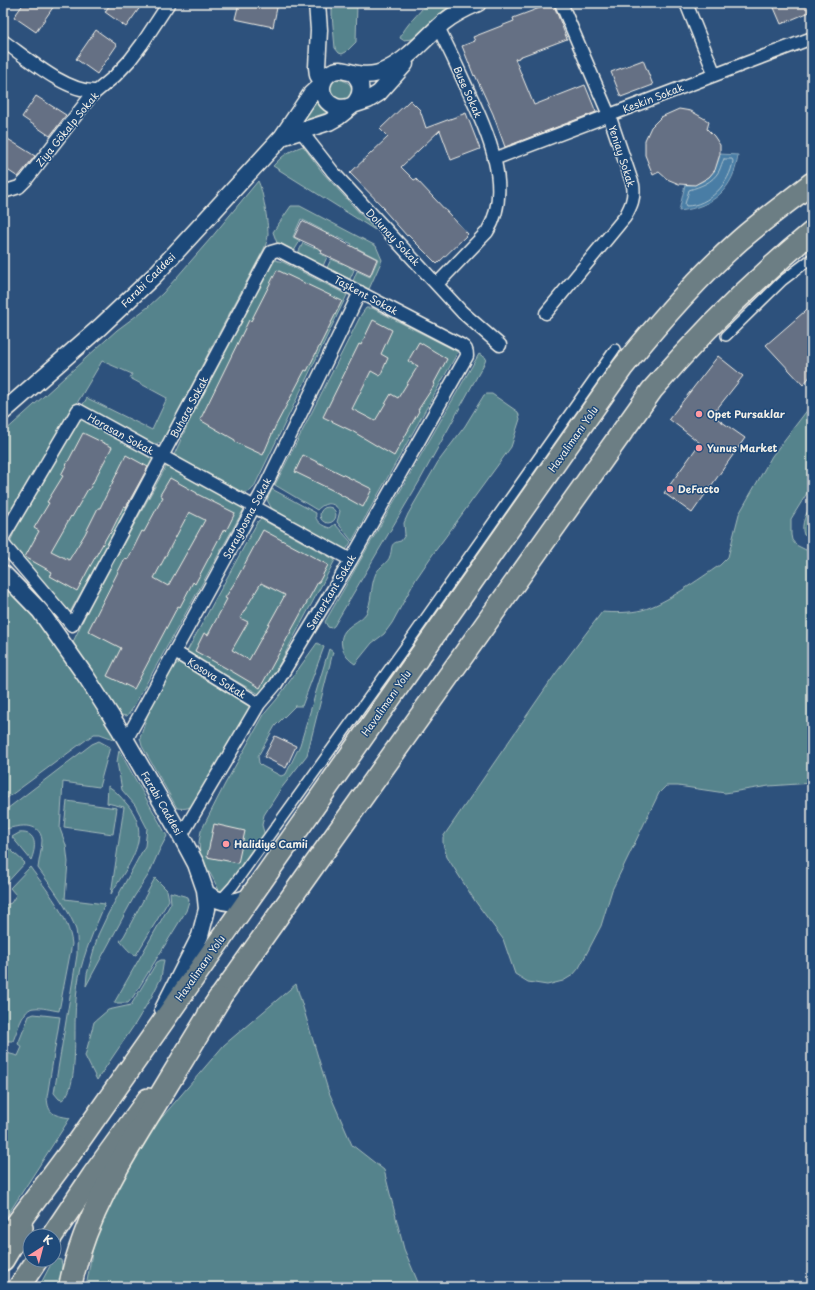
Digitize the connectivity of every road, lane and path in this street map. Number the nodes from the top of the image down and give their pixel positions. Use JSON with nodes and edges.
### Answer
{"nodes":[{"id":1,"x":169,"y":3,"type":"edge"},
{"id":2,"x":318,"y":3,"type":"edge"},
{"id":3,"x":478,"y":3,"type":"edge"},
{"id":4,"x":561,"y":3,"type":"edge"},
{"id":5,"x":686,"y":3,"type":"edge"},
{"id":6,"x":438,"y":27,"type":"junction"},
{"id":7,"x":319,"y":30,"type":"junction"},
{"id":8,"x":812,"y":38,"type":"edge"},
{"id":9,"x":424,"y":41,"type":"junction"},
{"id":10,"x":3,"y":42,"type":"edge"},
{"id":11,"x":346,"y":71,"type":"junction"},
{"id":12,"x":715,"y":75,"type":"junction"},
{"id":13,"x":322,"y":84,"type":"junction"},
{"id":14,"x":96,"y":91,"type":"junction"},
{"id":15,"x":352,"y":106,"type":"junction"},
{"id":16,"x":609,"y":115,"type":"junction"},
{"id":17,"x":297,"y":126,"type":"junction"},
{"id":18,"x":494,"y":159,"type":"junction"},
{"id":19,"x":812,"y":183,"type":"edge"},
{"id":20,"x":3,"y":192,"type":"edge"},
{"id":21,"x":812,"y":232,"type":"edge"},
{"id":22,"x":271,"y":252,"type":"joint"},
{"id":23,"x":812,"y":258,"type":"edge"},
{"id":24,"x":437,"y":284,"type":"junction"},
{"id":25,"x":360,"y":292,"type":"junction"},
{"id":26,"x":546,"y":313,"type":"dead end"},
{"id":27,"x":726,"y":336,"type":"dead end"},
{"id":28,"x":461,"y":345,"type":"joint"},
{"id":29,"x":500,"y":345,"type":"dead end"},
{"id":30,"x":615,"y":348,"type":"dead end"},
{"id":31,"x":3,"y":412,"type":"edge"},
{"id":32,"x":163,"y":456,"type":"junction"},
{"id":33,"x":254,"y":507,"type":"junction"},
{"id":34,"x":351,"y":560,"type":"junction"},
{"id":35,"x":3,"y":573,"type":"edge"},
{"id":36,"x":72,"y":625,"type":"joint"},
{"id":37,"x":175,"y":652,"type":"junction"},
{"id":38,"x":259,"y":704,"type":"junction"},
{"id":39,"x":126,"y":740,"type":"junction"},
{"id":40,"x":181,"y":836,"type":"junction"},
{"id":41,"x":206,"y":894,"type":"junction"},
{"id":42,"x":251,"y":896,"type":"junction"},
{"id":43,"x":219,"y":999,"type":"junction"},
{"id":44,"x":138,"y":1056,"type":"junction"},
{"id":45,"x":75,"y":1146,"type":"junction"},
{"id":46,"x":57,"y":1228,"type":"edge"},
{"id":47,"x":3,"y":1243,"type":"edge"},
{"id":48,"x":3,"y":1260,"type":"edge"},
{"id":49,"x":32,"y":1268,"type":"edge"},
{"id":50,"x":19,"y":1287,"type":"edge"},
{"id":51,"x":70,"y":1287,"type":"edge"}],
"edges":[{"from":1,"to":14,"type":"street","name":"Ziya Gökalp Sokak"},
{"from":2,"to":7,"type":"street"},
{"from":3,"to":6,"type":"street"},
{"from":4,"to":16,"type":"street","name":"Yeniay Sokak"},
{"from":5,"to":12,"type":"street"},
{"from":6,"to":9,"type":"street"},
{"from":6,"to":18,"type":"street","name":"Buse Sokak"},
{"from":7,"to":11,"type":"street"},
{"from":7,"to":13,"type":"street"},
{"from":8,"to":12,"type":"street","name":"Keskin Sokak"},
{"from":9,"to":11,"type":"street"},
{"from":9,"to":15,"type":"street"},
{"from":10,"to":14,"type":"street"},
{"from":11,"to":13,"type":"street"},
{"from":11,"to":15,"type":"street"},
{"from":12,"to":16,"type":"street","name":"Keskin Sokak"},
{"from":13,"to":15,"type":"street"},
{"from":13,"to":17,"type":"street","name":"Farabi Caddesi"},
{"from":14,"to":20,"type":"street","name":"Ziya Gökalp Sokak"},
{"from":15,"to":17,"type":"street"},
{"from":16,"to":18,"type":"street","name":"Keskin Sokak"},
{"from":16,"to":26,"type":"street","name":"Yeniay Sokak"},
{"from":17,"to":24,"type":"street","name":"Dolunay Sokak"},
{"from":17,"to":31,"type":"street","name":"Farabi Caddesi"},
{"from":18,"to":24,"type":"street","name":"Buse Sokak"},
{"from":19,"to":42,"type":"highway","name":"Havalimanı Yolu"},
{"from":21,"to":43,"type":"highway"},
{"from":22,"to":25,"type":"street","name":"Taşkent Sokak"},
{"from":22,"to":32,"type":"street","name":"Buhara Sokak"},
{"from":23,"to":27,"type":"street"},
{"from":24,"to":29,"type":"street","name":"Dolunay Sokak"},
{"from":25,"to":28,"type":"street","name":"Taşkent Sokak"},
{"from":25,"to":33,"type":"street","name":"Saraybosna Sokak"},
{"from":28,"to":34,"type":"street","name":"Semerkant Sokak"},
{"from":30,"to":41,"type":"street"},
{"from":32,"to":33,"type":"street","name":"Horasan Sokak"},
{"from":32,"to":36,"type":"street","name":"Buhara Sokak"},
{"from":32,"to":36,"type":"street","name":"Horasan Sokak"},
{"from":33,"to":34,"type":"street","name":"Horasan Sokak"},
{"from":33,"to":37,"type":"street","name":"Saraybosna Sokak"},
{"from":34,"to":38,"type":"street","name":"Semerkant Sokak"},
{"from":35,"to":39,"type":"street","name":"Farabi Caddesi"},
{"from":37,"to":38,"type":"street","name":"Kosova Sokak"},
{"from":37,"to":39,"type":"street","name":"Saraybosna Sokak"},
{"from":38,"to":40,"type":"street","name":"Semerkant Sokak"},
{"from":39,"to":40,"type":"street","name":"Farabi Caddesi"},
{"from":40,"to":41,"type":"street","name":"Farabi Caddesi"},
{"from":41,"to":42,"type":"street"},
{"from":41,"to":44,"type":"street","name":"Farabi Caddesi"},
{"from":42,"to":44,"type":"highway","name":"Havalimanı Yolu"},
{"from":43,"to":46,"type":"highway"},
{"from":43,"to":51,"type":"highway"},
{"from":44,"to":45,"type":"highway","name":"Havalimanı Yolu"},
{"from":45,"to":47,"type":"highway"},
{"from":45,"to":48,"type":"highway","name":"Havalimanı Yolu"},
{"from":49,"to":50,"type":"highway"}]}
